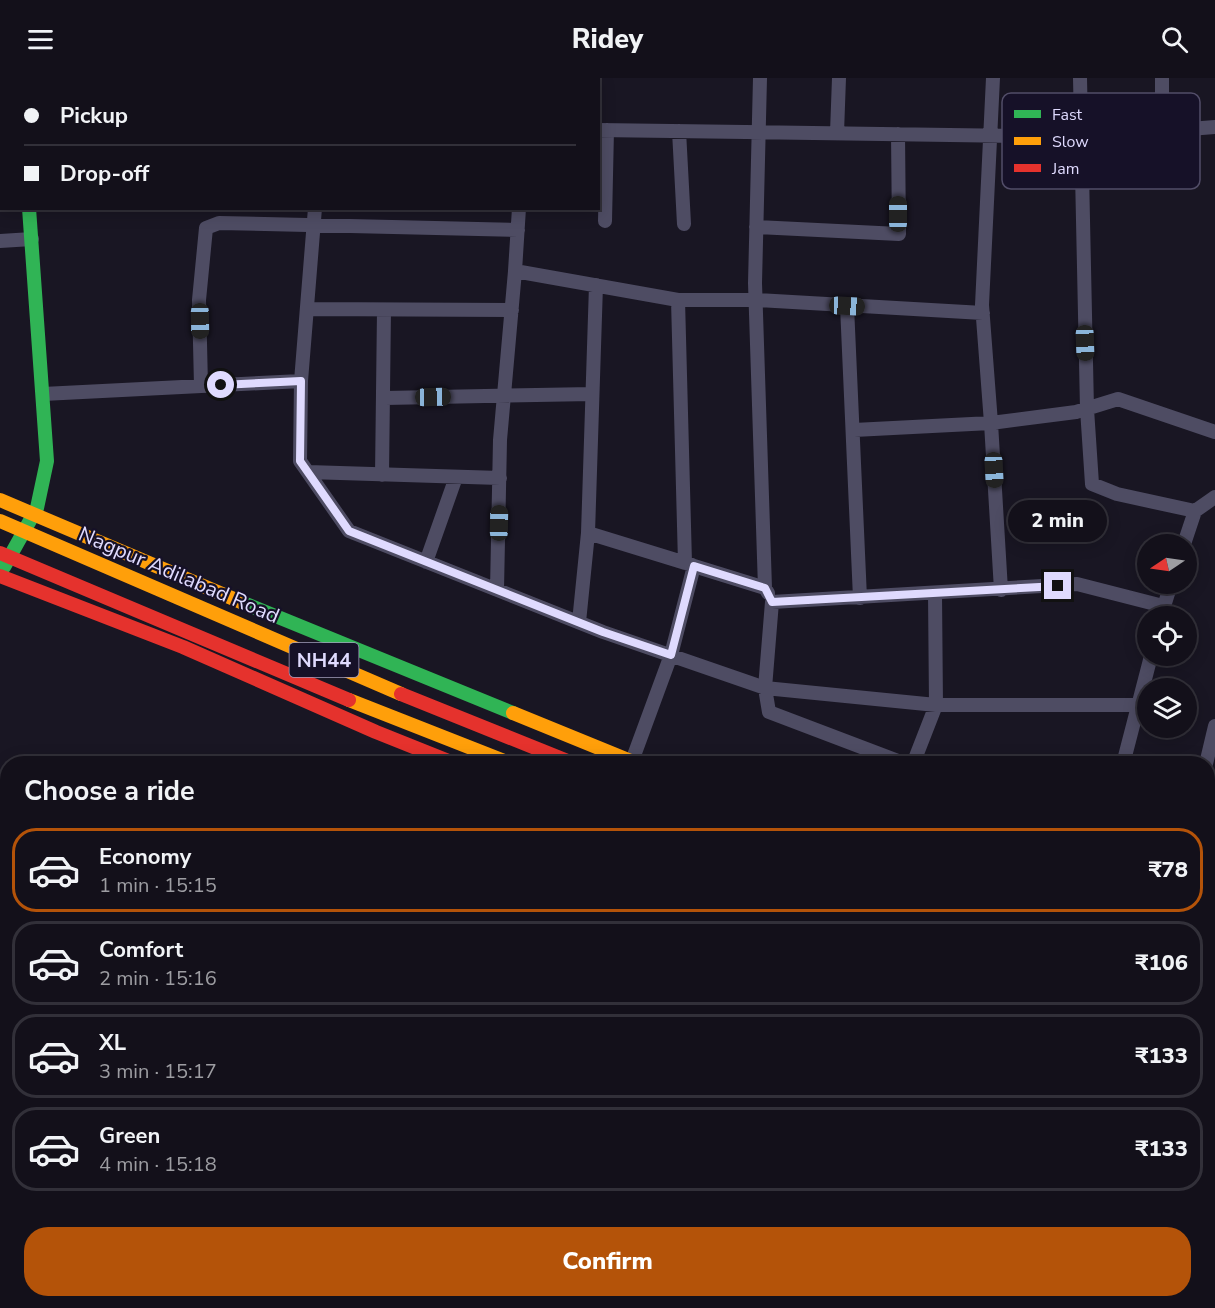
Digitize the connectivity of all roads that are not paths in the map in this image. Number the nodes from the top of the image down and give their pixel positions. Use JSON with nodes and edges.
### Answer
{"nodes":[{"id":1,"x":760,"y":78,"type":"edge"},
{"id":2,"x":839,"y":78,"type":"edge"},
{"id":3,"x":993,"y":78,"type":"edge"},
{"id":4,"x":1080,"y":78,"type":"edge"},
{"id":5,"x":1081,"y":93,"type":"edge"},
{"id":6,"x":1215,"y":127,"type":"edge"},
{"id":7,"x":1200,"y":128,"type":"edge"},
{"id":8,"x":603,"y":130,"type":"edge"},
{"id":9,"x":679,"y":131,"type":"junction"},
{"id":10,"x":758,"y":131,"type":"junction"},
{"id":11,"x":837,"y":133,"type":"junction"},
{"id":12,"x":898,"y":134,"type":"junction"},
{"id":13,"x":992,"y":135,"type":"junction"},
{"id":14,"x":1002,"y":135,"type":"edge"},
{"id":15,"x":1083,"y":189,"type":"edge"},
{"id":16,"x":29,"y":210,"type":"edge"},
{"id":17,"x":315,"y":210,"type":"edge"},
{"id":18,"x":519,"y":210,"type":"edge"},
{"id":19,"x":605,"y":221,"type":"dead end"},
{"id":20,"x":314,"y":225,"type":"junction"},
{"id":21,"x":684,"y":225,"type":"dead end"},
{"id":22,"x":756,"y":227,"type":"junction"},
{"id":23,"x":518,"y":230,"type":"junction"},
{"id":24,"x":32,"y":239,"type":"junction"},
{"id":25,"x":0,"y":241,"type":"edge"},
{"id":26,"x":515,"y":270,"type":"junction"},
{"id":27,"x":596,"y":285,"type":"junction"},
{"id":28,"x":678,"y":300,"type":"junction"},
{"id":29,"x":756,"y":300,"type":"junction"},
{"id":30,"x":847,"y":306,"type":"junction"},
{"id":31,"x":307,"y":309,"type":"junction"},
{"id":32,"x":384,"y":310,"type":"junction"},
{"id":33,"x":512,"y":310,"type":"junction"},
{"id":34,"x":983,"y":314,"type":"junction"},
{"id":35,"x":301,"y":381,"type":"junction"},
{"id":36,"x":201,"y":386,"type":"junction"},
{"id":37,"x":43,"y":394,"type":"junction"},
{"id":38,"x":592,"y":394,"type":"junction"},
{"id":39,"x":504,"y":396,"type":"junction"},
{"id":40,"x":385,"y":398,"type":"junction"},
{"id":41,"x":1087,"y":409,"type":"junction"},
{"id":42,"x":991,"y":423,"type":"junction"},
{"id":43,"x":854,"y":430,"type":"junction"},
{"id":44,"x":1215,"y":432,"type":"edge"},
{"id":45,"x":308,"y":472,"type":"junction"},
{"id":46,"x":382,"y":475,"type":"junction"},
{"id":47,"x":456,"y":477,"type":"junction"},
{"id":48,"x":500,"y":478,"type":"junction"},
{"id":49,"x":1215,"y":497,"type":"edge"},
{"id":50,"x":0,"y":500,"type":"edge"},
{"id":51,"x":1195,"y":512,"type":"junction"},
{"id":52,"x":34,"y":514,"type":"junction"},
{"id":53,"x":0,"y":521,"type":"edge"},
{"id":54,"x":588,"y":533,"type":"junction"},
{"id":55,"x":1187,"y":534,"type":"edge"},
{"id":56,"x":0,"y":554,"type":"edge"},
{"id":57,"x":426,"y":562,"type":"junction"},
{"id":58,"x":689,"y":564,"type":"junction"},
{"id":59,"x":0,"y":575,"type":"edge"},
{"id":60,"x":765,"y":588,"type":"junction"},
{"id":61,"x":497,"y":590,"type":"junction"},
{"id":62,"x":1001,"y":590,"type":"junction"},
{"id":63,"x":935,"y":594,"type":"junction"},
{"id":64,"x":860,"y":598,"type":"junction"},
{"id":65,"x":772,"y":602,"type":"junction"},
{"id":66,"x":1146,"y":606,"type":"edge"},
{"id":67,"x":579,"y":622,"type":"junction"},
{"id":68,"x":671,"y":655,"type":"junction"},
{"id":69,"x":765,"y":688,"type":"junction"},
{"id":70,"x":936,"y":705,"type":"junction"},
{"id":71,"x":1137,"y":705,"type":"edge"},
{"id":72,"x":1137,"y":709,"type":"edge"},
{"id":73,"x":1215,"y":726,"type":"edge"},
{"id":74,"x":436,"y":756,"type":"edge"},
{"id":75,"x":493,"y":756,"type":"edge"},
{"id":76,"x":555,"y":756,"type":"edge"},
{"id":77,"x":620,"y":756,"type":"edge"},
{"id":78,"x":637,"y":756,"type":"edge"},
{"id":79,"x":885,"y":756,"type":"edge"},
{"id":80,"x":916,"y":756,"type":"edge"},
{"id":81,"x":1125,"y":756,"type":"edge"},
{"id":82,"x":1208,"y":756,"type":"edge"}],
"edges":[{"from":1,"to":10,"type":"street"},
{"from":2,"to":11,"type":"street"},
{"from":3,"to":13,"type":"street"},
{"from":4,"to":5,"type":"street"},
{"from":6,"to":7,"type":"street"},
{"from":8,"to":9,"type":"street"},
{"from":8,"to":19,"type":"street"},
{"from":9,"to":10,"type":"street"},
{"from":9,"to":21,"type":"street"},
{"from":10,"to":11,"type":"street"},
{"from":10,"to":22,"type":"street"},
{"from":11,"to":12,"type":"street"},
{"from":12,"to":13,"type":"street"},
{"from":12,"to":22,"type":"street"},
{"from":13,"to":14,"type":"street"},
{"from":13,"to":34,"type":"street"},
{"from":15,"to":41,"type":"street"},
{"from":16,"to":24,"type":"main road"},
{"from":17,"to":20,"type":"street"},
{"from":18,"to":23,"type":"street"},
{"from":20,"to":23,"type":"street"},
{"from":20,"to":31,"type":"street"},
{"from":20,"to":36,"type":"street"},
{"from":22,"to":29,"type":"street"},
{"from":23,"to":26,"type":"street"},
{"from":24,"to":25,"type":"street"},
{"from":24,"to":37,"type":"main road"},
{"from":26,"to":27,"type":"street"},
{"from":26,"to":33,"type":"street"},
{"from":27,"to":28,"type":"street"},
{"from":27,"to":38,"type":"street"},
{"from":28,"to":29,"type":"street"},
{"from":28,"to":58,"type":"street"},
{"from":29,"to":30,"type":"street"},
{"from":29,"to":60,"type":"street"},
{"from":30,"to":34,"type":"street"},
{"from":30,"to":43,"type":"street"},
{"from":31,"to":32,"type":"street"},
{"from":31,"to":35,"type":"street"},
{"from":32,"to":33,"type":"street"},
{"from":32,"to":40,"type":"street"},
{"from":33,"to":39,"type":"street"},
{"from":34,"to":42,"type":"street"},
{"from":35,"to":36,"type":"street"},
{"from":35,"to":45,"type":"street"},
{"from":36,"to":37,"type":"street"},
{"from":37,"to":52,"type":"main road"},
{"from":38,"to":39,"type":"street"},
{"from":38,"to":54,"type":"street"},
{"from":39,"to":40,"type":"street"},
{"from":39,"to":48,"type":"street"},
{"from":40,"to":46,"type":"street"},
{"from":41,"to":42,"type":"street"},
{"from":41,"to":44,"type":"street"},
{"from":41,"to":51,"type":"street"},
{"from":42,"to":43,"type":"street"},
{"from":42,"to":62,"type":"street"},
{"from":43,"to":64,"type":"street"},
{"from":45,"to":46,"type":"street"},
{"from":45,"to":57,"type":"street"},
{"from":46,"to":47,"type":"street"},
{"from":47,"to":48,"type":"street"},
{"from":47,"to":57,"type":"street"},
{"from":48,"to":61,"type":"street"},
{"from":49,"to":51,"type":"street"},
{"from":50,"to":52,"type":"main road"},
{"from":51,"to":55,"type":"street"},
{"from":52,"to":59,"type":"main road"},
{"from":52,"to":77,"type":"main road"},
{"from":53,"to":76,"type":"main road","name":"Nagpur Adilabad Road","number":"NH44"},
{"from":54,"to":58,"type":"street"},
{"from":54,"to":67,"type":"street"},
{"from":56,"to":75,"type":"main road","number":"NH44"},
{"from":57,"to":61,"type":"street"},
{"from":58,"to":60,"type":"street"},
{"from":58,"to":68,"type":"street"},
{"from":59,"to":74,"type":"main road"},
{"from":60,"to":65,"type":"street"},
{"from":61,"to":67,"type":"street"},
{"from":62,"to":63,"type":"street"},
{"from":62,"to":66,"type":"street"},
{"from":63,"to":64,"type":"street"},
{"from":63,"to":70,"type":"street"},
{"from":64,"to":65,"type":"street"},
{"from":65,"to":69,"type":"street"},
{"from":67,"to":68,"type":"street"},
{"from":68,"to":69,"type":"street"},
{"from":68,"to":78,"type":"street"},
{"from":69,"to":70,"type":"street"},
{"from":69,"to":79,"type":"street"},
{"from":70,"to":71,"type":"street"},
{"from":70,"to":80,"type":"street"},
{"from":72,"to":81,"type":"street"},
{"from":73,"to":82,"type":"street"}]}
